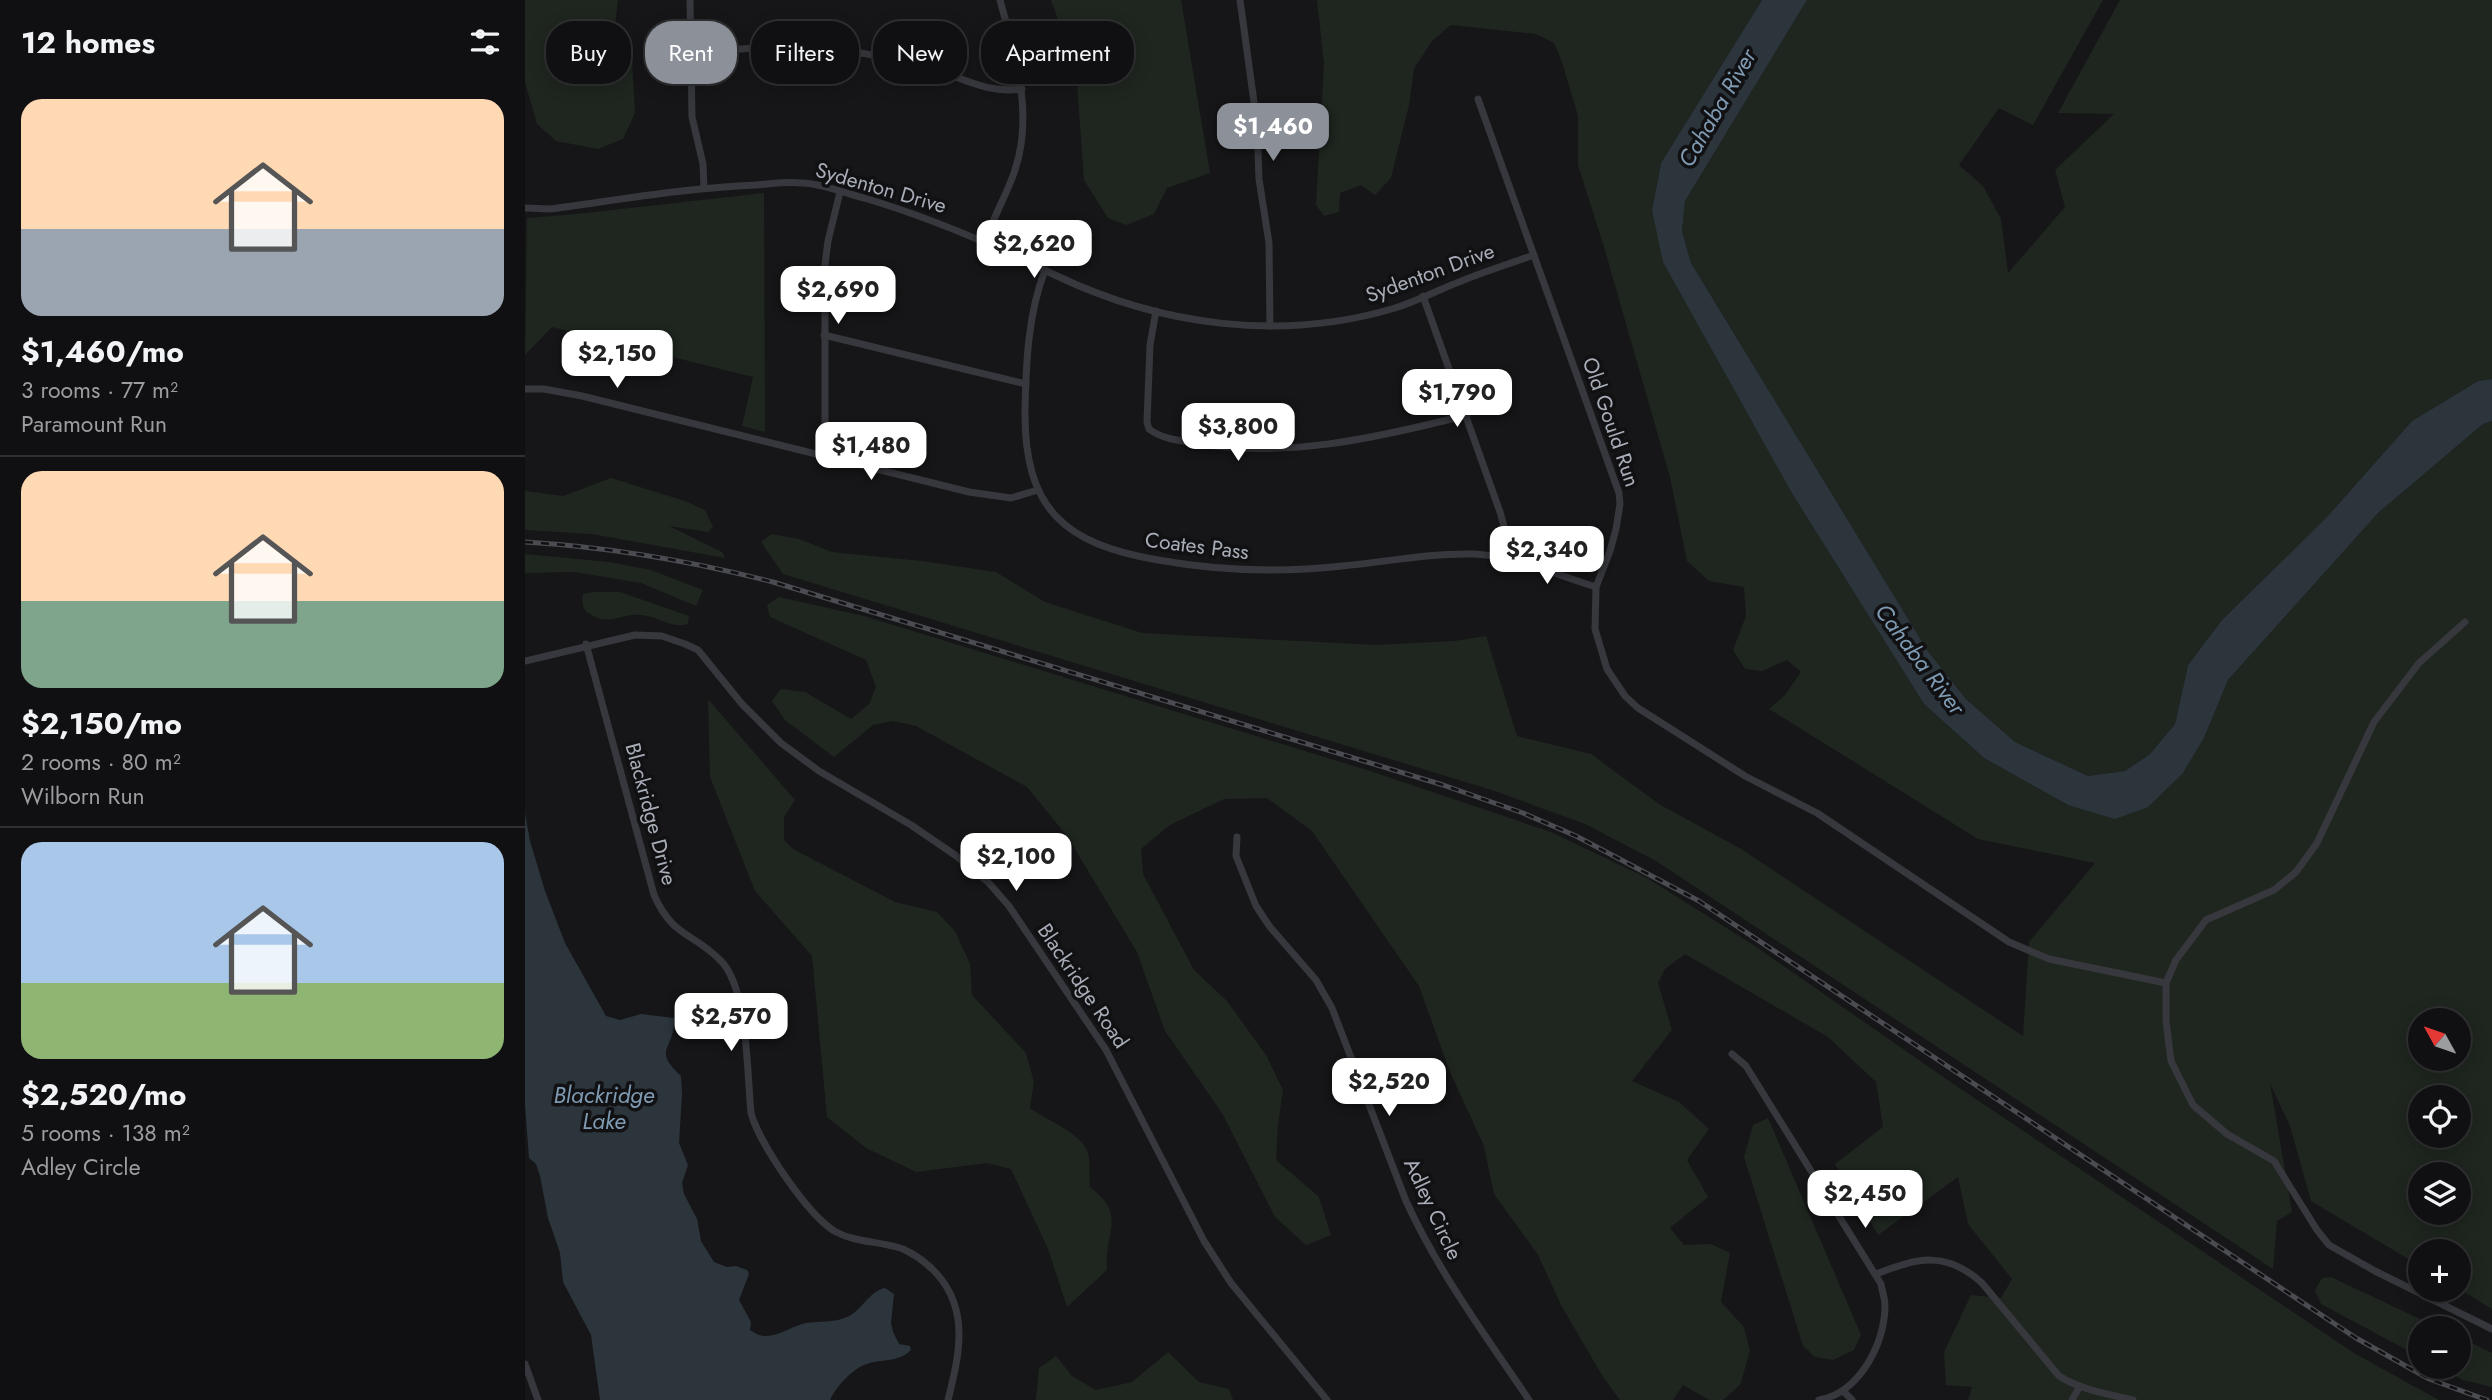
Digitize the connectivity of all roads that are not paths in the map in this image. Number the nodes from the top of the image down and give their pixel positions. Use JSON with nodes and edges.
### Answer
{"nodes":[{"id":1,"x":690,"y":0,"type":"edge"},
{"id":2,"x":1000,"y":0,"type":"edge"},
{"id":3,"x":1240,"y":0,"type":"edge"},
{"id":4,"x":690,"y":21,"type":"edge"},
{"id":5,"x":737,"y":49,"type":"edge"},
{"id":6,"x":691,"y":84,"type":"edge"},
{"id":7,"x":1022,"y":89,"type":"junction"},
{"id":8,"x":1478,"y":99,"type":"dead end"},
{"id":9,"x":704,"y":188,"type":"junction"},
{"id":10,"x":840,"y":191,"type":"junction"},
{"id":11,"x":525,"y":208,"type":"edge"},
{"id":12,"x":986,"y":241,"type":"junction"},
{"id":13,"x":1534,"y":255,"type":"junction"},
{"id":14,"x":1045,"y":270,"type":"junction"},
{"id":15,"x":1423,"y":296,"type":"junction"},
{"id":16,"x":1156,"y":312,"type":"junction"},
{"id":17,"x":1270,"y":326,"type":"junction"},
{"id":18,"x":824,"y":335,"type":"junction"},
{"id":19,"x":1025,"y":384,"type":"junction"},
{"id":20,"x":525,"y":389,"type":"edge"},
{"id":21,"x":1467,"y":415,"type":"junction"},
{"id":22,"x":820,"y":455,"type":"junction"},
{"id":23,"x":1038,"y":490,"type":"junction"},
{"id":24,"x":1506,"y":559,"type":"junction"},
{"id":25,"x":1596,"y":587,"type":"junction"},
{"id":26,"x":2465,"y":622,"type":"dead end"},
{"id":27,"x":586,"y":645,"type":"junction"},
{"id":28,"x":525,"y":661,"type":"edge"},
{"id":29,"x":1237,"y":837,"type":"dead end"},
{"id":30,"x":2166,"y":982,"type":"junction"},
{"id":31,"x":1731,"y":1054,"type":"dead end"},
{"id":32,"x":1876,"y":1274,"type":"junction"},
{"id":33,"x":2492,"y":1329,"type":"edge"},
{"id":34,"x":525,"y":1364,"type":"edge"},
{"id":35,"x":2080,"y":1387,"type":"junction"},
{"id":36,"x":1843,"y":1391,"type":"junction"},
{"id":37,"x":538,"y":1400,"type":"edge"},
{"id":38,"x":948,"y":1400,"type":"edge"},
{"id":39,"x":1327,"y":1400,"type":"edge"},
{"id":40,"x":1529,"y":1400,"type":"edge"},
{"id":41,"x":1819,"y":1400,"type":"edge"},
{"id":42,"x":1852,"y":1400,"type":"edge"},
{"id":43,"x":2072,"y":1400,"type":"edge"},
{"id":44,"x":2133,"y":1400,"type":"edge"}],
"edges":[{"from":1,"to":4,"type":"street"},
{"from":2,"to":7,"type":"street"},
{"from":3,"to":17,"type":"street"},
{"from":5,"to":7,"type":"street"},
{"from":6,"to":9,"type":"street"},
{"from":7,"to":12,"type":"street"},
{"from":8,"to":13,"type":"street","name":"Old Gould Run"},
{"from":9,"to":10,"type":"street","name":"Sydenton Drive"},
{"from":9,"to":11,"type":"street","name":"Sydenton Drive"},
{"from":10,"to":12,"type":"street","name":"Sydenton Drive"},
{"from":10,"to":18,"type":"street"},
{"from":12,"to":14,"type":"street","name":"Sydenton Drive"},
{"from":13,"to":15,"type":"street","name":"Sydenton Drive"},
{"from":13,"to":25,"type":"street","name":"Old Gould Run"},
{"from":14,"to":16,"type":"street","name":"Sydenton Drive"},
{"from":14,"to":19,"type":"street","name":"Coates Pass"},
{"from":15,"to":17,"type":"street","name":"Sydenton Drive"},
{"from":15,"to":21,"type":"street"},
{"from":16,"to":17,"type":"street","name":"Sydenton Drive"},
{"from":16,"to":21,"type":"street"},
{"from":18,"to":19,"type":"street"},
{"from":18,"to":22,"type":"street"},
{"from":19,"to":23,"type":"street","name":"Coates Pass"},
{"from":20,"to":22,"type":"street"},
{"from":21,"to":24,"type":"street"},
{"from":22,"to":23,"type":"street"},
{"from":23,"to":24,"type":"street","name":"Coates Pass"},
{"from":24,"to":25,"type":"street","name":"Coates Pass"},
{"from":25,"to":30,"type":"street","name":"Old Gould Run"},
{"from":26,"to":30,"type":"street"},
{"from":27,"to":28,"type":"street","name":"Blackridge Road"},
{"from":27,"to":38,"type":"street","name":"Blackridge Drive"},
{"from":27,"to":39,"type":"street","name":"Blackridge Road"},
{"from":29,"to":40,"type":"street","name":"Adley Circle"},
{"from":30,"to":33,"type":"street"},
{"from":31,"to":32,"type":"street"},
{"from":32,"to":35,"type":"street"},
{"from":32,"to":36,"type":"street"},
{"from":34,"to":37,"type":"street"},
{"from":35,"to":43,"type":"street"},
{"from":35,"to":44,"type":"street"},
{"from":36,"to":41,"type":"street"},
{"from":36,"to":42,"type":"street"}]}
